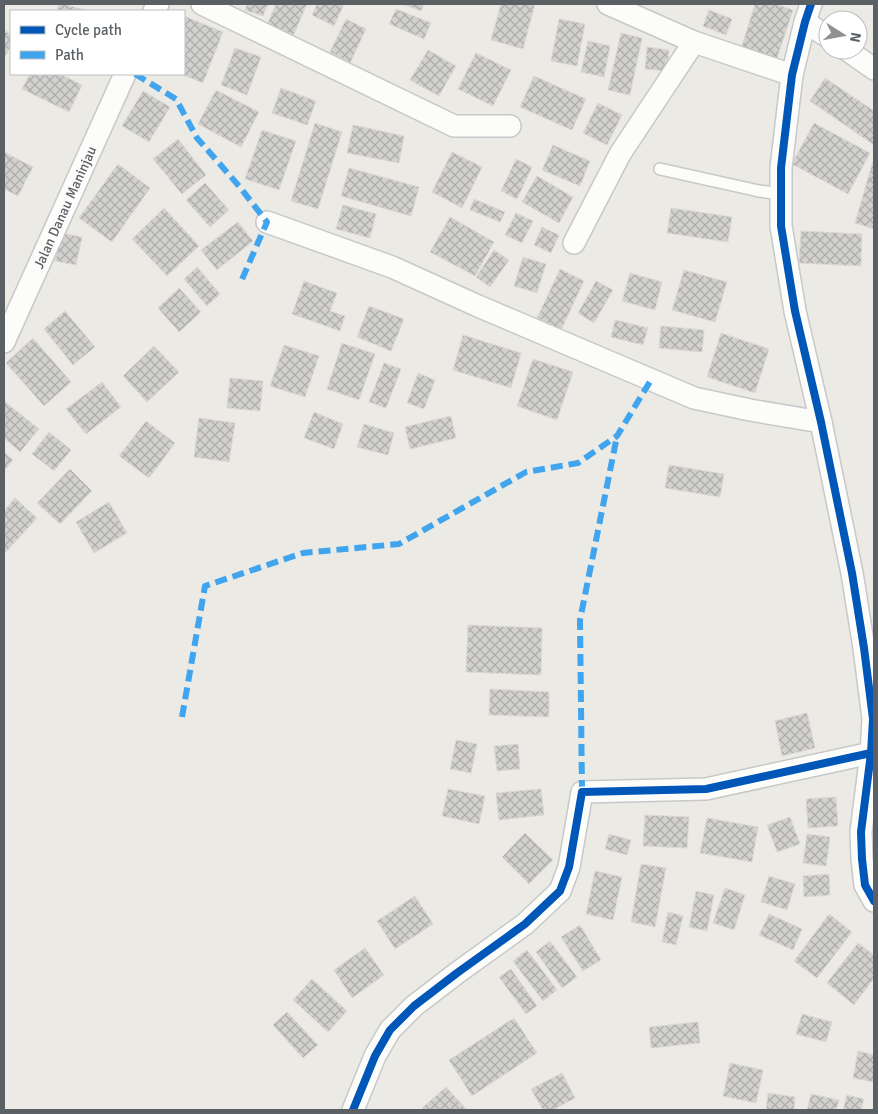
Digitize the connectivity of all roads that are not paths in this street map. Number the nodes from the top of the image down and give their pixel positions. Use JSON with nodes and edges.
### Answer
{"nodes":[{"id":1,"x":202,"y":4,"type":"edge"},
{"id":2,"x":608,"y":4,"type":"edge"},
{"id":3,"x":808,"y":13,"type":"edge"},
{"id":4,"x":818,"y":25,"type":"edge"},
{"id":5,"x":694,"y":42,"type":"junction"},
{"id":6,"x":861,"y":60,"type":"edge"},
{"id":7,"x":874,"y":69,"type":"edge"},
{"id":8,"x":125,"y":75,"type":"edge"},
{"id":9,"x":792,"y":75,"type":"junction"},
{"id":10,"x":510,"y":126,"type":"dead end"},
{"id":11,"x":660,"y":169,"type":"dead end"},
{"id":12,"x":781,"y":194,"type":"junction"},
{"id":13,"x":267,"y":222,"type":"dead end"},
{"id":14,"x":574,"y":243,"type":"dead end"},
{"id":15,"x":11,"y":306,"type":"edge"},
{"id":16,"x":4,"y":342,"type":"edge"},
{"id":17,"x":821,"y":422,"type":"junction"},
{"id":18,"x":874,"y":719,"type":"edge"},
{"id":19,"x":871,"y":752,"type":"junction"},
{"id":20,"x":874,"y":901,"type":"edge"},
{"id":21,"x":353,"y":1110,"type":"edge"}],
"edges":[{"from":1,"to":10,"type":"street"},
{"from":2,"to":5,"type":"street"},
{"from":3,"to":4,"type":"street"},
{"from":3,"to":9,"type":"street"},
{"from":5,"to":9,"type":"street"},
{"from":5,"to":14,"type":"street"},
{"from":6,"to":7,"type":"street"},
{"from":8,"to":15,"type":"street","name":"Jalan Danau Maninjau"},
{"from":9,"to":12,"type":"street"},
{"from":11,"to":12,"type":"lane"},
{"from":12,"to":17,"type":"street"},
{"from":13,"to":17,"type":"street"},
{"from":15,"to":16,"type":"street","name":"Jalan Danau Maninjau"},
{"from":17,"to":18,"type":"street"},
{"from":18,"to":19,"type":"street"},
{"from":19,"to":20,"type":"street"},
{"from":19,"to":21,"type":"street"}]}
